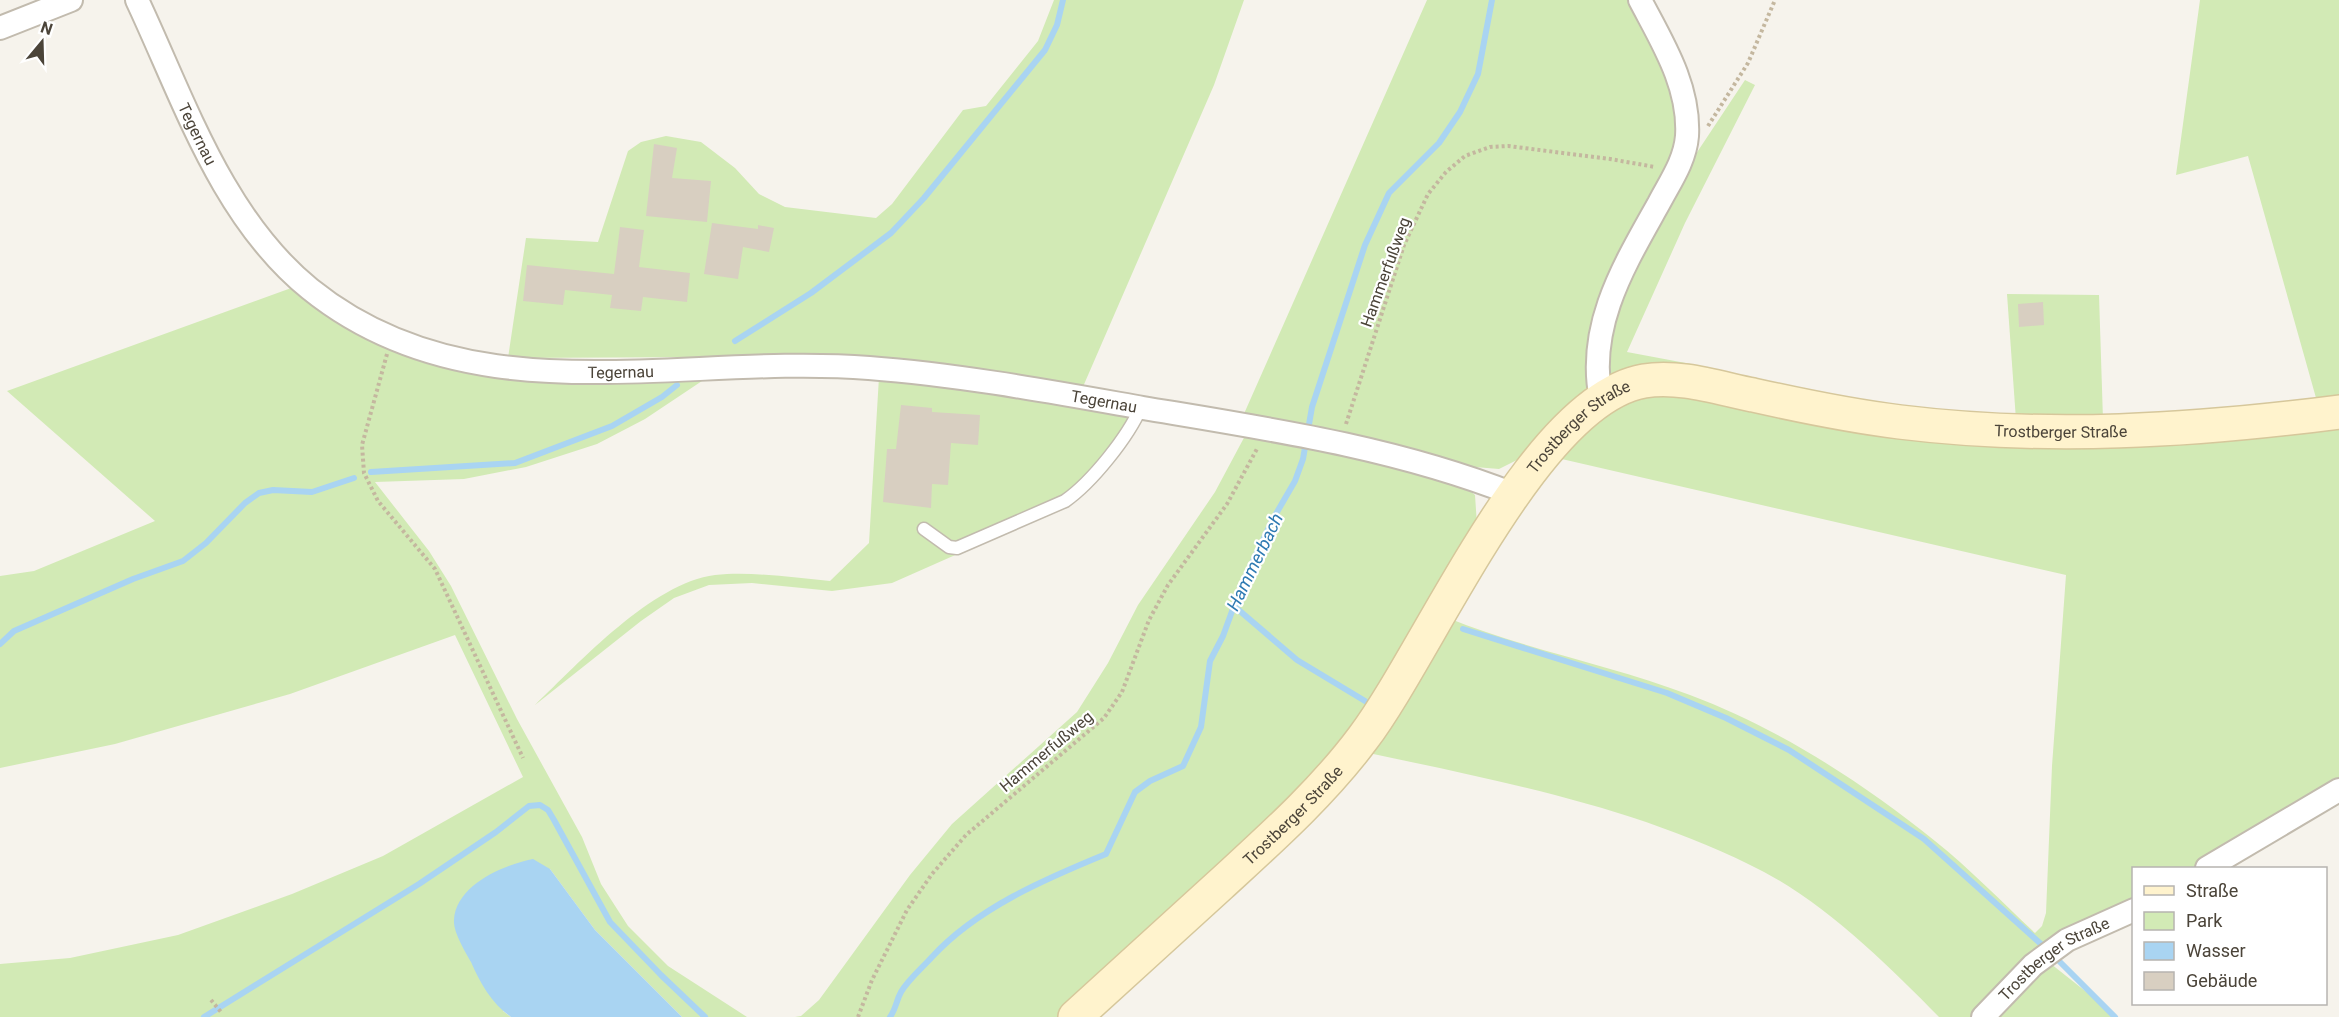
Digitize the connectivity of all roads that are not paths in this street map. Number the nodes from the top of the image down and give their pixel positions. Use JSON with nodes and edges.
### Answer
{"nodes":[{"id":1,"x":71,"y":0,"type":"edge"},
{"id":2,"x":137,"y":0,"type":"edge"},
{"id":3,"x":1640,"y":0,"type":"edge"},
{"id":4,"x":0,"y":28,"type":"edge"},
{"id":5,"x":1601,"y":399,"type":"junction"},
{"id":6,"x":1141,"y":407,"type":"junction"},
{"id":7,"x":2339,"y":412,"type":"edge"},
{"id":8,"x":1513,"y":494,"type":"junction"},
{"id":9,"x":924,"y":529,"type":"dead end"},
{"id":10,"x":2339,"y":790,"type":"edge"},
{"id":11,"x":2209,"y":867,"type":"edge"},
{"id":12,"x":2132,"y":910,"type":"edge"},
{"id":13,"x":1075,"y":1017,"type":"edge"},
{"id":14,"x":1983,"y":1017,"type":"edge"}],
"edges":[{"from":1,"to":4,"type":"street"},
{"from":2,"to":6,"type":"street","name":"Tegernau"},
{"from":3,"to":5,"type":"street"},
{"from":5,"to":7,"type":"main road","name":"Trostberger Straße"},
{"from":5,"to":8,"type":"main road","name":"Trostberger Straße"},
{"from":6,"to":8,"type":"street","name":"Tegernau"},
{"from":6,"to":9,"type":"lane"},
{"from":8,"to":13,"type":"main road","name":"Trostberger Straße"},
{"from":10,"to":11,"type":"street"},
{"from":12,"to":14,"type":"street","name":"Trostberger Straße"}]}
